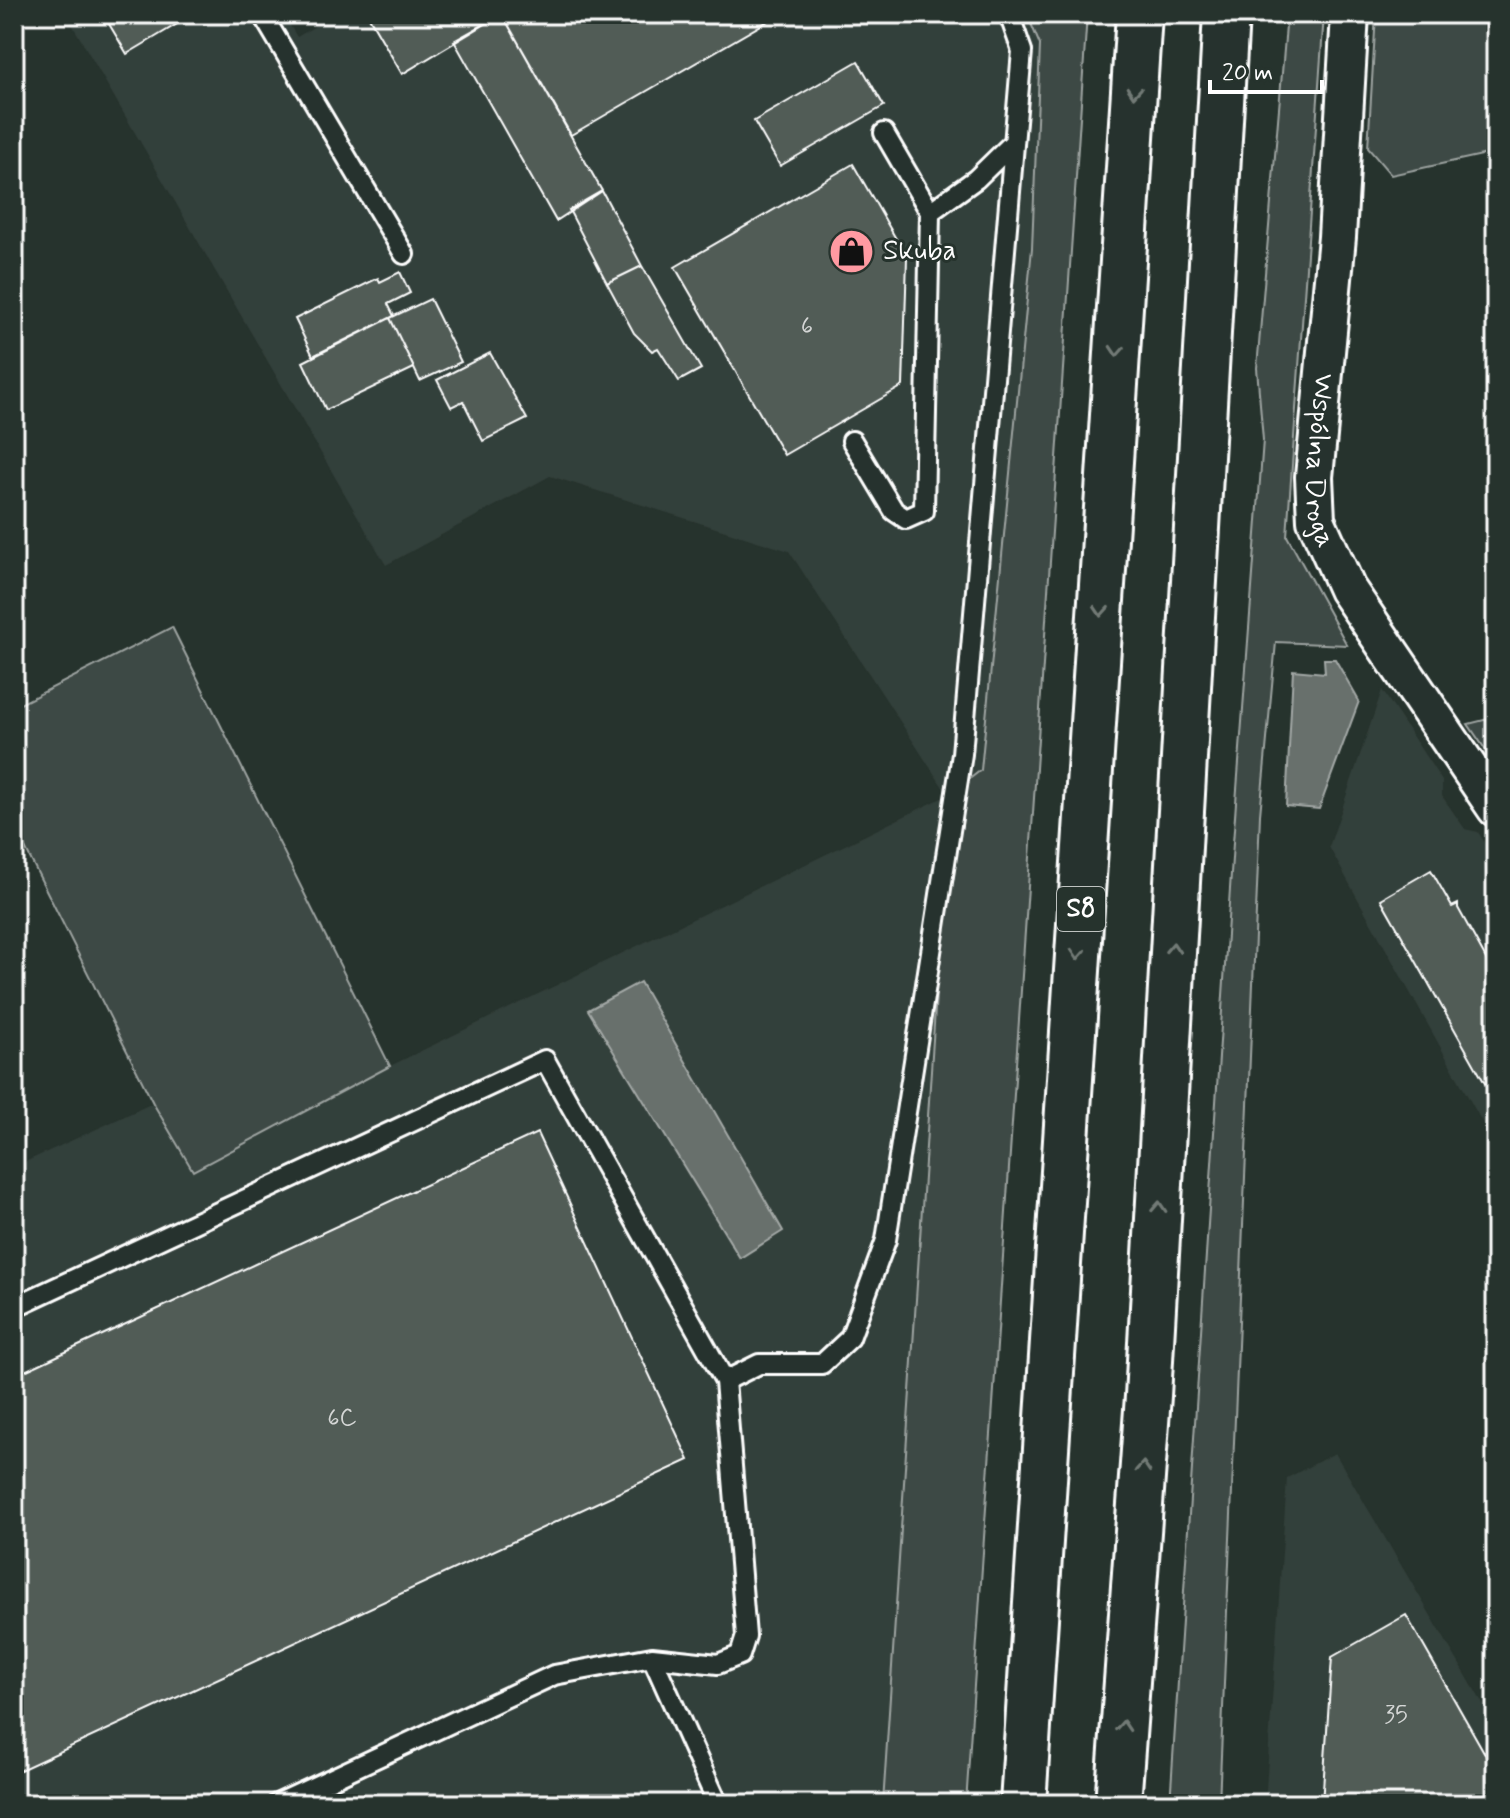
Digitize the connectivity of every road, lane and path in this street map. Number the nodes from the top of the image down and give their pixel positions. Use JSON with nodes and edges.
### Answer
{"nodes":[{"id":1,"x":262,"y":14,"type":"edge"},
{"id":2,"x":1009,"y":14,"type":"edge"},
{"id":3,"x":1139,"y":14,"type":"edge"},
{"id":4,"x":1226,"y":14,"type":"edge"},
{"id":5,"x":1350,"y":14,"type":"edge"},
{"id":6,"x":884,"y":133,"type":"dead end"},
{"id":7,"x":1014,"y":142,"type":"junction"},
{"id":8,"x":930,"y":212,"type":"junction"},
{"id":9,"x":404,"y":254,"type":"dead end"},
{"id":10,"x":852,"y":441,"type":"dead end"},
{"id":11,"x":1496,"y":808,"type":"edge"},
{"id":12,"x":14,"y":1307,"type":"edge"},
{"id":13,"x":725,"y":1381,"type":"junction"},
{"id":14,"x":652,"y":1657,"type":"junction"},
{"id":15,"x":277,"y":1804,"type":"edge"},
{"id":16,"x":718,"y":1804,"type":"edge"},
{"id":17,"x":1023,"y":1804,"type":"edge"},
{"id":18,"x":1118,"y":1804,"type":"edge"}],
"edges":[{"from":1,"to":9,"type":"lane"},
{"from":2,"to":7,"type":"lane"},
{"from":3,"to":17,"type":"highway","number":"S8","one_way":true},
{"from":18,"to":4,"type":"highway","one_way":true},
{"from":5,"to":11,"type":"street","name":"Wspólna Droga"},
{"from":6,"to":8,"type":"lane"},
{"from":7,"to":8,"type":"lane"},
{"from":7,"to":13,"type":"lane"},
{"from":8,"to":10,"type":"lane"},
{"from":12,"to":13,"type":"lane"},
{"from":13,"to":14,"type":"lane"},
{"from":14,"to":15,"type":"lane"},
{"from":14,"to":16,"type":"lane"}]}
